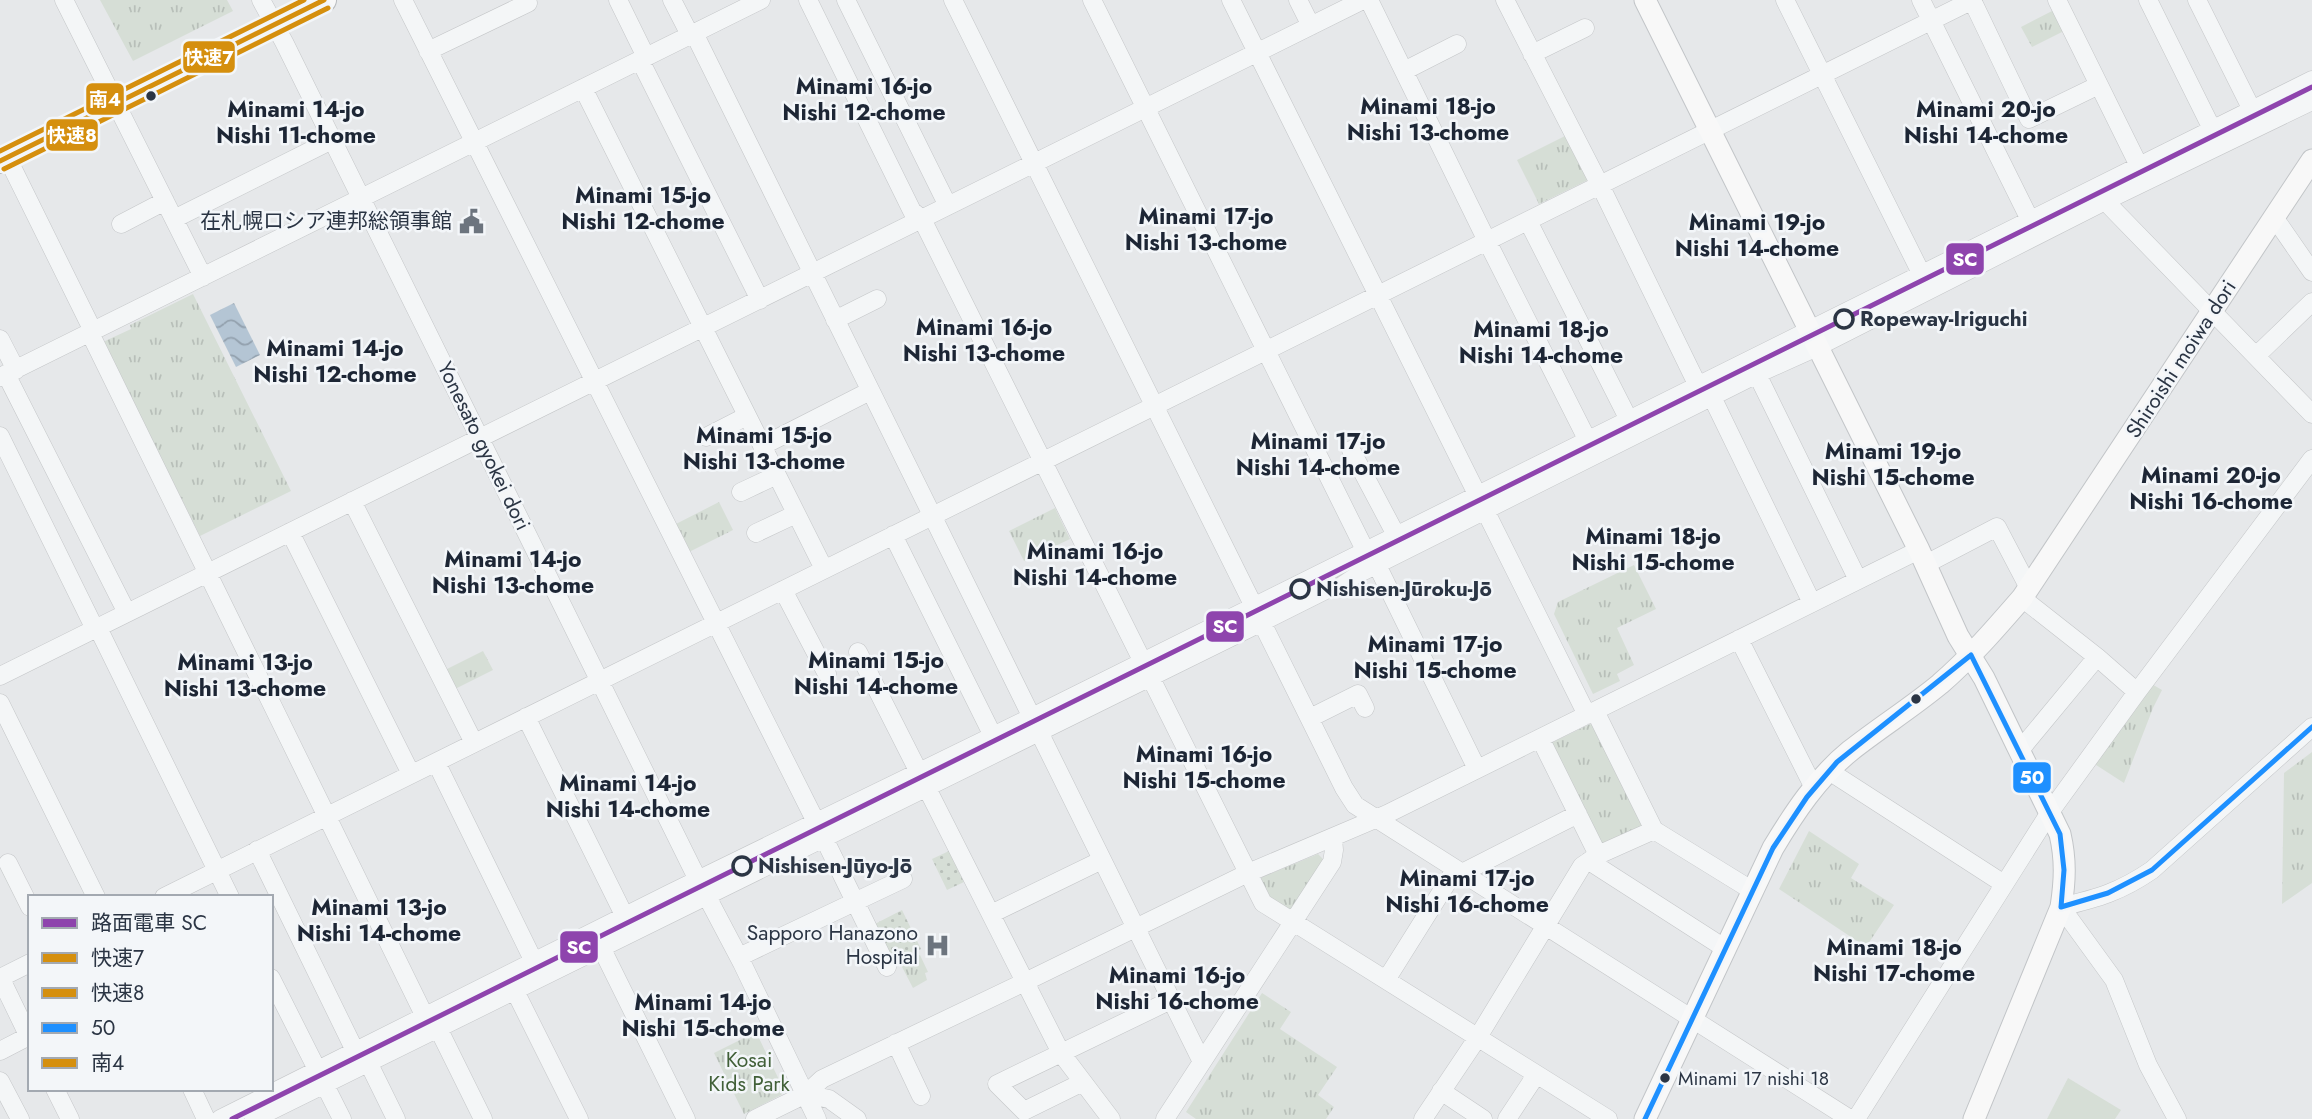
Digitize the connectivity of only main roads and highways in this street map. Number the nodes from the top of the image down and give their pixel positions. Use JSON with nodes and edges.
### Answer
{"nodes":[{"id":1,"x":324,"y":0,"type":"edge"},
{"id":2,"x":1645,"y":0,"type":"edge"},
{"id":3,"x":3,"y":157,"type":"edge"},
{"id":4,"x":2312,"y":160,"type":"edge"},
{"id":5,"x":1971,"y":655,"type":"junction"},
{"id":6,"x":1645,"y":1119,"type":"edge"},
{"id":7,"x":1973,"y":1119,"type":"edge"}],
"edges":[{"from":1,"to":3,"type":"highway"},
{"from":2,"to":5,"type":"main road"},
{"from":4,"to":5,"type":"main road","name":"Shiroishi moiwa dori"},
{"from":5,"to":6,"type":"main road","name":"Shiroishi moiwa dori"},
{"from":5,"to":7,"type":"main road"}]}
